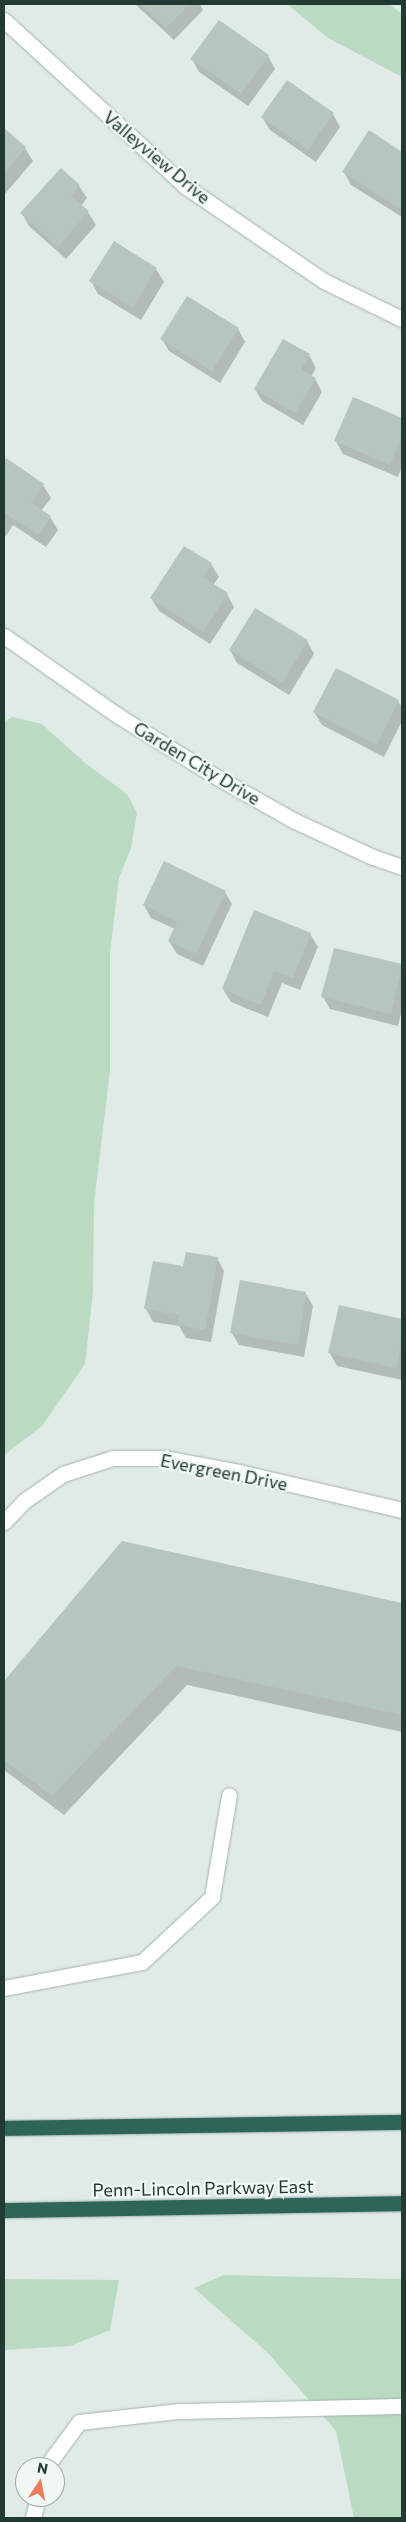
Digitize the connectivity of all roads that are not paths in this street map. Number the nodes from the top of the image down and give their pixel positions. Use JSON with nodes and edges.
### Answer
{"nodes":[{"id":1,"x":4,"y":20,"type":"edge"},
{"id":2,"x":402,"y":319,"type":"edge"},
{"id":3,"x":4,"y":636,"type":"edge"},
{"id":4,"x":402,"y":867,"type":"edge"},
{"id":5,"x":402,"y":1510,"type":"edge"},
{"id":6,"x":4,"y":1522,"type":"edge"},
{"id":7,"x":230,"y":1795,"type":"dead end"},
{"id":8,"x":4,"y":1988,"type":"edge"},
{"id":9,"x":402,"y":2122,"type":"edge"},
{"id":10,"x":4,"y":2128,"type":"edge"},
{"id":11,"x":402,"y":2203,"type":"edge"},
{"id":12,"x":4,"y":2210,"type":"edge"},
{"id":13,"x":402,"y":2406,"type":"edge"},
{"id":14,"x":53,"y":2457,"type":"edge"}],
"edges":[{"from":1,"to":2,"type":"street","name":"Valleyview Drive"},
{"from":3,"to":4,"type":"street","name":"Garden City Drive"},
{"from":5,"to":6,"type":"street","name":"Evergreen Drive"},
{"from":7,"to":8,"type":"street"},
{"from":9,"to":10,"type":"highway"},
{"from":11,"to":12,"type":"highway","name":"Penn-Lincoln Parkway East"},
{"from":13,"to":14,"type":"street"}]}
